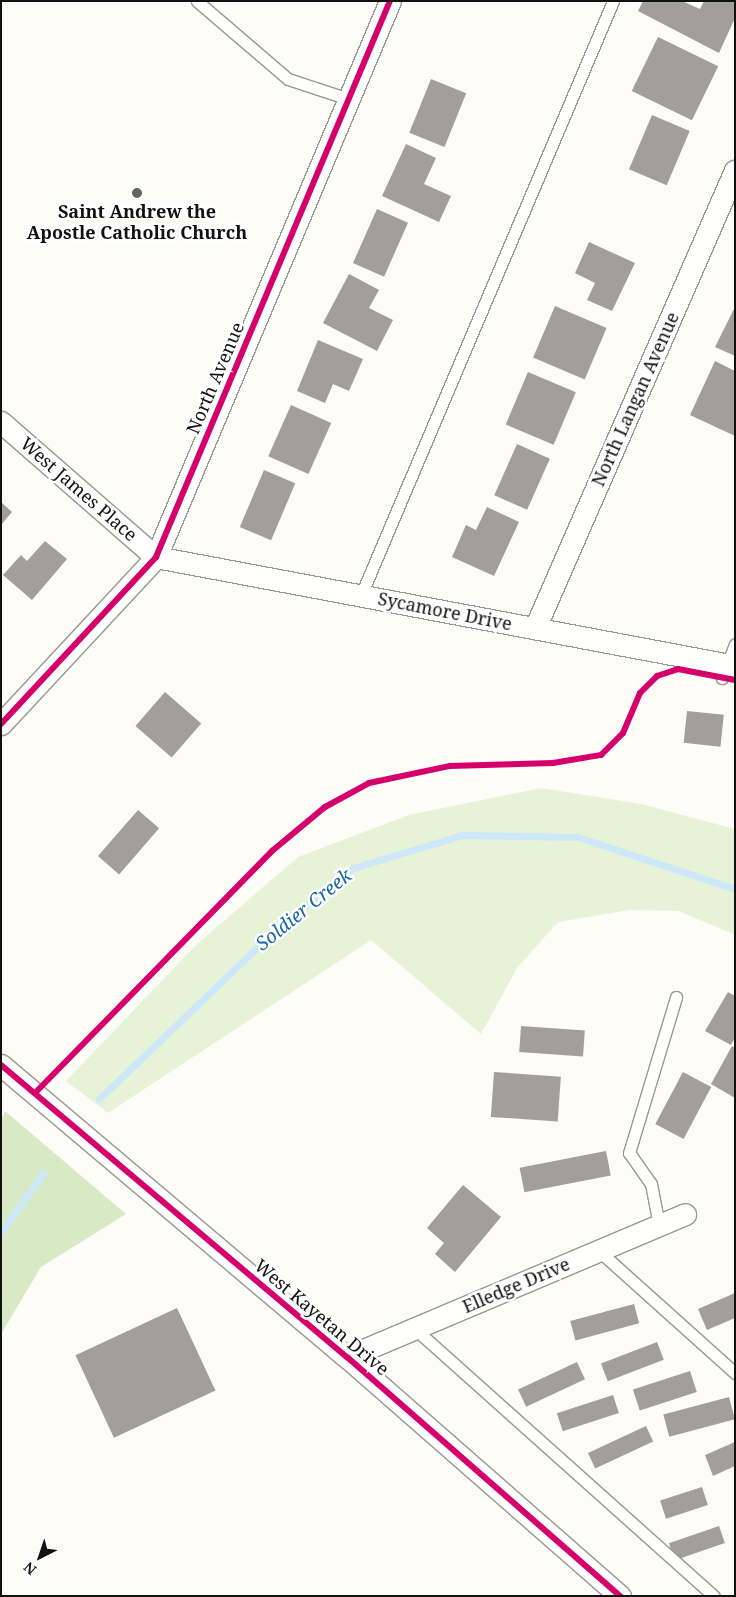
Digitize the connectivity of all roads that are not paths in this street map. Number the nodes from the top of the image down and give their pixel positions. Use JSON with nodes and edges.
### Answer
{"nodes":[{"id":1,"x":197,"y":1,"type":"edge"},
{"id":2,"x":390,"y":1,"type":"edge"},
{"id":3,"x":613,"y":1,"type":"edge"},
{"id":4,"x":349,"y":98,"type":"junction"},
{"id":5,"x":735,"y":171,"type":"edge"},
{"id":6,"x":1,"y":422,"type":"edge"},
{"id":7,"x":156,"y":557,"type":"junction"},
{"id":8,"x":360,"y":595,"type":"junction"},
{"id":9,"x":535,"y":628,"type":"junction"},
{"id":10,"x":735,"y":644,"type":"edge"},
{"id":11,"x":728,"y":670,"type":"edge"},
{"id":12,"x":1,"y":724,"type":"edge"},
{"id":13,"x":676,"y":997,"type":"dead end"},
{"id":14,"x":1,"y":1065,"type":"edge"},
{"id":15,"x":685,"y":1214,"type":"dead end"},
{"id":16,"x":659,"y":1225,"type":"junction"},
{"id":17,"x":598,"y":1250,"type":"junction"},
{"id":18,"x":414,"y":1328,"type":"junction"},
{"id":19,"x":347,"y":1357,"type":"junction"},
{"id":20,"x":735,"y":1373,"type":"edge"},
{"id":21,"x":620,"y":1596,"type":"edge"},
{"id":22,"x":714,"y":1596,"type":"edge"}],
"edges":[{"from":1,"to":4,"type":"lane"},
{"from":2,"to":4,"type":"street","name":"North Avenue"},
{"from":3,"to":8,"type":"lane"},
{"from":4,"to":7,"type":"street","name":"North Avenue"},
{"from":5,"to":9,"type":"street","name":"North Langan Avenue"},
{"from":6,"to":7,"type":"street","name":"West James Place"},
{"from":7,"to":8,"type":"street","name":"Sycamore Drive"},
{"from":7,"to":12,"type":"street","name":"North Avenue"},
{"from":8,"to":9,"type":"street","name":"Sycamore Drive"},
{"from":9,"to":11,"type":"street","name":"Sycamore Drive"},
{"from":10,"to":11,"type":"lane"},
{"from":13,"to":16,"type":"lane"},
{"from":14,"to":19,"type":"street","name":"West Kayetan Drive"},
{"from":15,"to":16,"type":"street","name":"Elledge Drive"},
{"from":16,"to":17,"type":"street","name":"Elledge Drive"},
{"from":17,"to":18,"type":"street","name":"Elledge Drive"},
{"from":17,"to":20,"type":"lane"},
{"from":18,"to":19,"type":"street","name":"Elledge Drive"},
{"from":18,"to":22,"type":"lane"},
{"from":19,"to":21,"type":"street","name":"West Kayetan Drive"}]}
